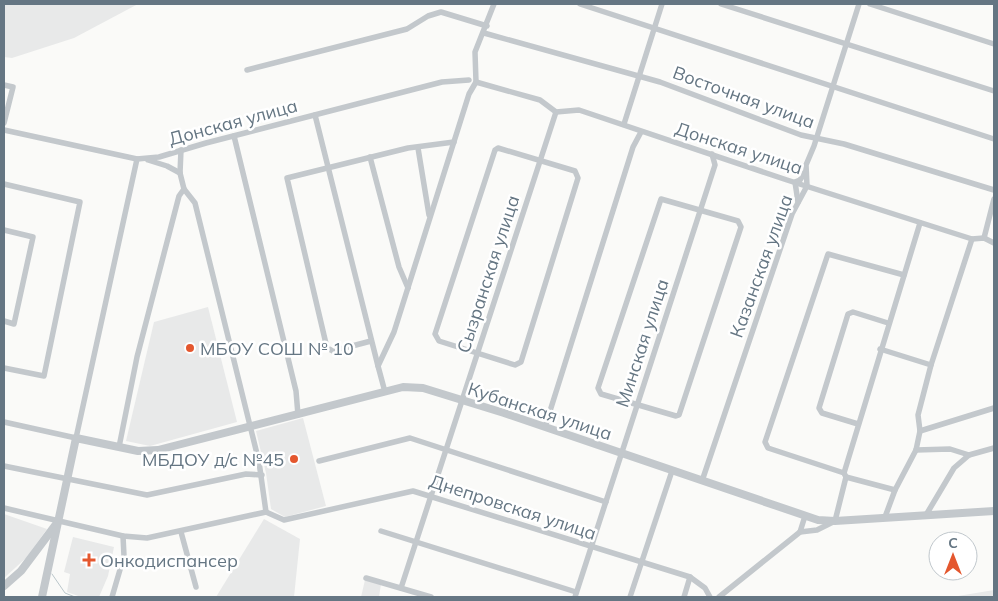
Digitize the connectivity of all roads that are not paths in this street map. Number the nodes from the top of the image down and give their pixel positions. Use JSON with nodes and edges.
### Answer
{"nodes":[{"id":1,"x":494,"y":4,"type":"edge"},
{"id":2,"x":580,"y":4,"type":"edge"},
{"id":3,"x":662,"y":4,"type":"edge"},
{"id":4,"x":721,"y":4,"type":"edge"},
{"id":5,"x":859,"y":4,"type":"edge"},
{"id":6,"x":870,"y":4,"type":"edge"},
{"id":7,"x":486,"y":26,"type":"junction"},
{"id":8,"x":653,"y":28,"type":"junction"},
{"id":9,"x":484,"y":33,"type":"junction"},
{"id":10,"x":845,"y":44,"type":"junction"},
{"id":11,"x":994,"y":44,"type":"edge"},
{"id":12,"x":247,"y":70,"type":"dead end"},
{"id":13,"x":638,"y":78,"type":"junction"},
{"id":14,"x":476,"y":79,"type":"junction"},
{"id":15,"x":469,"y":80,"type":"junction"},
{"id":16,"x":4,"y":85,"type":"edge"},
{"id":17,"x":833,"y":85,"type":"junction"},
{"id":18,"x":994,"y":91,"type":"edge"},
{"id":19,"x":469,"y":94,"type":"junction"},
{"id":20,"x":556,"y":112,"type":"junction"},
{"id":21,"x":316,"y":115,"type":"junction"},
{"id":22,"x":4,"y":123,"type":"edge"},
{"id":23,"x":624,"y":124,"type":"junction"},
{"id":24,"x":4,"y":130,"type":"edge"},
{"id":25,"x":641,"y":132,"type":"junction"},
{"id":26,"x":234,"y":136,"type":"junction"},
{"id":27,"x":994,"y":138,"type":"edge"},
{"id":28,"x":815,"y":139,"type":"junction"},
{"id":29,"x":454,"y":142,"type":"junction"},
{"id":30,"x":418,"y":148,"type":"junction"},
{"id":31,"x":181,"y":150,"type":"junction"},
{"id":32,"x":712,"y":154,"type":"junction"},
{"id":33,"x":370,"y":157,"type":"junction"},
{"id":34,"x":140,"y":159,"type":"junction"},
{"id":35,"x":540,"y":160,"type":"junction"},
{"id":36,"x":328,"y":167,"type":"junction"},
{"id":37,"x":805,"y":172,"type":"junction"},
{"id":38,"x":180,"y":174,"type":"junction"},
{"id":39,"x":795,"y":182,"type":"junction"},
{"id":40,"x":4,"y":184,"type":"edge"},
{"id":41,"x":807,"y":186,"type":"junction"},
{"id":42,"x":184,"y":189,"type":"junction"},
{"id":43,"x":994,"y":190,"type":"edge"},
{"id":44,"x":994,"y":200,"type":"edge"},
{"id":45,"x":798,"y":202,"type":"junction"},
{"id":46,"x":701,"y":211,"type":"junction"},
{"id":47,"x":430,"y":218,"type":"junction"},
{"id":48,"x":920,"y":223,"type":"junction"},
{"id":49,"x":4,"y":230,"type":"edge"},
{"id":50,"x":984,"y":238,"type":"junction"},
{"id":51,"x":972,"y":239,"type":"junction"},
{"id":52,"x":994,"y":243,"type":"edge"},
{"id":53,"x":904,"y":275,"type":"junction"},
{"id":54,"x":408,"y":288,"type":"junction"},
{"id":55,"x":4,"y":322,"type":"edge"},
{"id":56,"x":888,"y":323,"type":"junction"},
{"id":57,"x":371,"y":341,"type":"junction"},
{"id":58,"x":880,"y":349,"type":"junction"},
{"id":59,"x":479,"y":353,"type":"junction"},
{"id":60,"x":931,"y":365,"type":"junction"},
{"id":61,"x":378,"y":366,"type":"junction"},
{"id":62,"x":4,"y":368,"type":"edge"},
{"id":63,"x":385,"y":392,"type":"junction"},
{"id":64,"x":463,"y":401,"type":"junction"},
{"id":65,"x":637,"y":406,"type":"junction"},
{"id":66,"x":994,"y":408,"type":"edge"},
{"id":67,"x":298,"y":415,"type":"junction"},
{"id":68,"x":4,"y":422,"type":"edge"},
{"id":69,"x":858,"y":424,"type":"junction"},
{"id":70,"x":249,"y":427,"type":"junction"},
{"id":71,"x":545,"y":427,"type":"junction"},
{"id":72,"x":920,"y":431,"type":"junction"},
{"id":73,"x":76,"y":438,"type":"junction"},
{"id":74,"x":119,"y":447,"type":"junction"},
{"id":75,"x":994,"y":448,"type":"edge"},
{"id":76,"x":447,"y":450,"type":"junction"},
{"id":77,"x":916,"y":450,"type":"junction"},
{"id":78,"x":622,"y":453,"type":"junction"},
{"id":79,"x":969,"y":455,"type":"junction"},
{"id":80,"x":319,"y":460,"type":"dead end"},
{"id":81,"x":4,"y":466,"type":"edge"},
{"id":82,"x":672,"y":471,"type":"junction"},
{"id":83,"x":262,"y":475,"type":"junction"},
{"id":84,"x":845,"y":475,"type":"junction"},
{"id":85,"x":68,"y":480,"type":"junction"},
{"id":86,"x":702,"y":481,"type":"junction"},
{"id":87,"x":895,"y":490,"type":"junction"},
{"id":88,"x":432,"y":496,"type":"junction"},
{"id":89,"x":606,"y":502,"type":"junction"},
{"id":90,"x":4,"y":508,"type":"edge"},
{"id":91,"x":994,"y":511,"type":"edge"},
{"id":92,"x":266,"y":512,"type":"junction"},
{"id":93,"x":926,"y":515,"type":"junction"},
{"id":94,"x":805,"y":516,"type":"junction"},
{"id":95,"x":885,"y":518,"type":"junction"},
{"id":96,"x":835,"y":521,"type":"junction"},
{"id":97,"x":58,"y":522,"type":"junction"},
{"id":98,"x":380,"y":531,"type":"dead end"},
{"id":99,"x":181,"y":532,"type":"junction"},
{"id":100,"x":800,"y":532,"type":"junction"},
{"id":101,"x":123,"y":536,"type":"junction"},
{"id":102,"x":416,"y":542,"type":"junction"},
{"id":103,"x":591,"y":548,"type":"junction"},
{"id":104,"x":641,"y":564,"type":"junction"},
{"id":105,"x":690,"y":577,"type":"junction"},
{"id":106,"x":366,"y":578,"type":"dead end"},
{"id":107,"x":4,"y":586,"type":"edge"},
{"id":108,"x":196,"y":587,"type":"dead end"},
{"id":109,"x":402,"y":588,"type":"junction"},
{"id":110,"x":576,"y":595,"type":"edge"},
{"id":111,"x":42,"y":597,"type":"edge"},
{"id":112,"x":112,"y":597,"type":"edge"},
{"id":113,"x":432,"y":597,"type":"edge"},
{"id":114,"x":630,"y":597,"type":"edge"},
{"id":115,"x":684,"y":597,"type":"edge"},
{"id":116,"x":710,"y":597,"type":"edge"},
{"id":117,"x":720,"y":597,"type":"edge"}],
"edges":[{"from":1,"to":7,"type":"street"},
{"from":2,"to":8,"type":"street"},
{"from":3,"to":8,"type":"street"},
{"from":4,"to":10,"type":"street"},
{"from":5,"to":10,"type":"street","name":"Казанская улица"},
{"from":6,"to":11,"type":"street"},
{"from":7,"to":9,"type":"street"},
{"from":7,"to":12,"type":"street"},
{"from":8,"to":13,"type":"street"},
{"from":8,"to":17,"type":"street"},
{"from":9,"to":13,"type":"street","name":"Восточная улица"},
{"from":9,"to":14,"type":"street"},
{"from":10,"to":17,"type":"street","name":"Казанская улица"},
{"from":10,"to":18,"type":"street"},
{"from":13,"to":23,"type":"street"},
{"from":13,"to":28,"type":"street","name":"Восточная улица"},
{"from":14,"to":15,"type":"street"},
{"from":14,"to":19,"type":"street"},
{"from":14,"to":20,"type":"street"},
{"from":15,"to":19,"type":"street"},
{"from":15,"to":21,"type":"street","name":"Донская улица"},
{"from":16,"to":22,"type":"street"},
{"from":17,"to":27,"type":"street"},
{"from":17,"to":28,"type":"street","name":"Казанская улица"},
{"from":19,"to":29,"type":"street"},
{"from":20,"to":23,"type":"street","name":"Донская улица"},
{"from":20,"to":35,"type":"street","name":"Сызранская улица"},
{"from":21,"to":26,"type":"street","name":"Донская улица"},
{"from":21,"to":36,"type":"street"},
{"from":23,"to":25,"type":"street","name":"Донская улица"},
{"from":24,"to":34,"type":"street","name":"Донская улица"},
{"from":25,"to":32,"type":"street","name":"Донская улица"},
{"from":25,"to":71,"type":"street"},
{"from":26,"to":31,"type":"street","name":"Донская улица"},
{"from":26,"to":67,"type":"street"},
{"from":28,"to":37,"type":"street","name":"Казанская улица"},
{"from":28,"to":43,"type":"street","name":"Восточная улица"},
{"from":29,"to":30,"type":"street"},
{"from":29,"to":47,"type":"street"},
{"from":30,"to":33,"type":"street"},
{"from":30,"to":47,"type":"street"},
{"from":31,"to":34,"type":"street","name":"Донская улица"},
{"from":31,"to":38,"type":"street"},
{"from":32,"to":39,"type":"street","name":"Донская улица"},
{"from":32,"to":46,"type":"street","name":"Минская улица"},
{"from":33,"to":36,"type":"street"},
{"from":33,"to":54,"type":"street"},
{"from":34,"to":38,"type":"street"},
{"from":34,"to":73,"type":"street"},
{"from":35,"to":59,"type":"street","name":"Сызранская улица"},
{"from":35,"to":59,"type":"street"},
{"from":35,"to":59,"type":"street"},
{"from":36,"to":57,"type":"street"},
{"from":36,"to":57,"type":"street"},
{"from":37,"to":39,"type":"street"},
{"from":37,"to":41,"type":"street","name":"Казанская улица"},
{"from":38,"to":42,"type":"street"},
{"from":39,"to":41,"type":"street","name":"Донская улица"},
{"from":39,"to":45,"type":"street"},
{"from":40,"to":62,"type":"street"},
{"from":41,"to":45,"type":"street","name":"Казанская улица"},
{"from":41,"to":48,"type":"street","name":"Донская улица"},
{"from":42,"to":70,"type":"street"},
{"from":42,"to":74,"type":"street"},
{"from":44,"to":50,"type":"street"},
{"from":45,"to":86,"type":"street","name":"Казанская улица"},
{"from":46,"to":65,"type":"street","name":"Минская улица"},
{"from":46,"to":65,"type":"street"},
{"from":46,"to":65,"type":"street"},
{"from":47,"to":54,"type":"street"},
{"from":48,"to":51,"type":"street","name":"Донская улица"},
{"from":48,"to":53,"type":"street"},
{"from":49,"to":55,"type":"street"},
{"from":50,"to":51,"type":"street","name":"Донская улица"},
{"from":50,"to":52,"type":"street"},
{"from":51,"to":60,"type":"street"},
{"from":53,"to":56,"type":"street"},
{"from":53,"to":84,"type":"street"},
{"from":54,"to":61,"type":"street"},
{"from":56,"to":58,"type":"street"},
{"from":56,"to":69,"type":"street"},
{"from":57,"to":61,"type":"street"},
{"from":58,"to":60,"type":"street"},
{"from":58,"to":69,"type":"street"},
{"from":59,"to":64,"type":"street","name":"Сызранская улица"},
{"from":60,"to":72,"type":"street"},
{"from":61,"to":63,"type":"street"},
{"from":63,"to":64,"type":"street","name":"Кубанская улица"},
{"from":63,"to":67,"type":"street","name":"Кубанская улица"},
{"from":64,"to":71,"type":"street","name":"Кубанская улица"},
{"from":64,"to":76,"type":"street","name":"Сызранская улица"},
{"from":65,"to":78,"type":"street","name":"Минская улица"},
{"from":66,"to":72,"type":"street"},
{"from":67,"to":70,"type":"street","name":"Кубанская улица"},
{"from":68,"to":73,"type":"street","name":"Кубанская улица"},
{"from":69,"to":84,"type":"street"},
{"from":70,"to":74,"type":"street","name":"Кубанская улица"},
{"from":70,"to":83,"type":"street"},
{"from":71,"to":78,"type":"street","name":"Кубанская улица"},
{"from":72,"to":77,"type":"street"},
{"from":73,"to":74,"type":"street","name":"Кубанская улица"},
{"from":73,"to":85,"type":"street"},
{"from":75,"to":79,"type":"street"},
{"from":76,"to":80,"type":"street"},
{"from":76,"to":88,"type":"street","name":"Сызранская улица"},
{"from":76,"to":89,"type":"street"},
{"from":77,"to":79,"type":"street"},
{"from":77,"to":87,"type":"street"},
{"from":78,"to":82,"type":"street","name":"Кубанская улица"},
{"from":78,"to":89,"type":"street","name":"Минская улица"},
{"from":79,"to":93,"type":"street"},
{"from":81,"to":85,"type":"street"},
{"from":82,"to":86,"type":"street","name":"Кубанская улица"},
{"from":82,"to":104,"type":"street"},
{"from":83,"to":85,"type":"street"},
{"from":83,"to":92,"type":"street"},
{"from":84,"to":87,"type":"street"},
{"from":84,"to":96,"type":"street"},
{"from":85,"to":97,"type":"street"},
{"from":86,"to":94,"type":"street","name":"Кубанская улица"},
{"from":87,"to":95,"type":"street"},
{"from":88,"to":92,"type":"street","name":"Днепровская улица"},
{"from":88,"to":102,"type":"street","name":"Сызранская улица"},
{"from":88,"to":103,"type":"street","name":"Днепровская улица"},
{"from":89,"to":103,"type":"street","name":"Минская улица"},
{"from":90,"to":97,"type":"street","name":"Днепровская улица"},
{"from":91,"to":93,"type":"street","name":"Кубанская улица"},
{"from":92,"to":99,"type":"street","name":"Днепровская улица"},
{"from":93,"to":95,"type":"street","name":"Кубанская улица"},
{"from":94,"to":96,"type":"street","name":"Кубанская улица"},
{"from":94,"to":100,"type":"street"},
{"from":95,"to":96,"type":"street","name":"Кубанская улица"},
{"from":96,"to":100,"type":"street"},
{"from":97,"to":101,"type":"street","name":"Днепровская улица"},
{"from":97,"to":107,"type":"street"},
{"from":97,"to":111,"type":"street"},
{"from":98,"to":102,"type":"street"},
{"from":99,"to":101,"type":"street","name":"Днепровская улица"},
{"from":99,"to":108,"type":"street"},
{"from":100,"to":117,"type":"street"},
{"from":101,"to":112,"type":"street"},
{"from":102,"to":109,"type":"street","name":"Сызранская улица"},
{"from":102,"to":110,"type":"street"},
{"from":103,"to":104,"type":"street","name":"Днепровская улица"},
{"from":103,"to":110,"type":"street","name":"Минская улица"},
{"from":104,"to":105,"type":"street","name":"Днепровская улица"},
{"from":104,"to":114,"type":"street"},
{"from":105,"to":115,"type":"street"},
{"from":105,"to":116,"type":"street","name":"Днепровская улица"},
{"from":106,"to":109,"type":"street"},
{"from":109,"to":113,"type":"street"}]}
